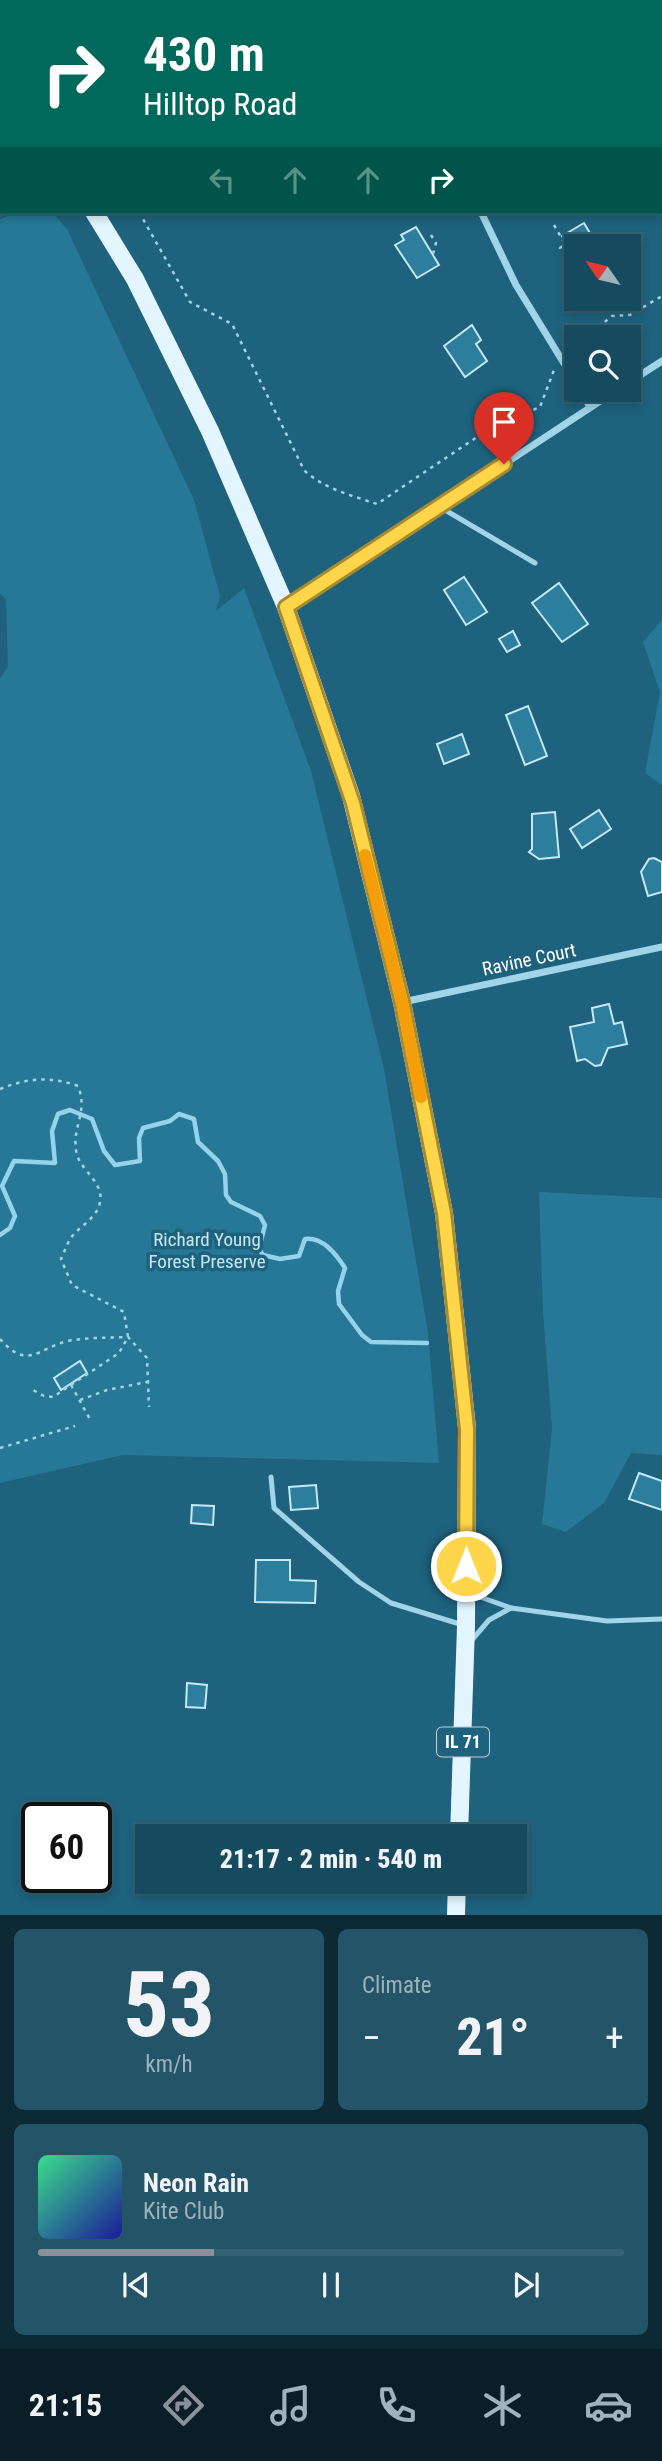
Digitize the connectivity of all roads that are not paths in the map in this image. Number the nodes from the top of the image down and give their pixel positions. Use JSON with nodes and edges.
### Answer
{"nodes":[{"id":1,"x":95,"y":214,"type":"edge"},
{"id":2,"x":482,"y":214,"type":"edge"},
{"id":3,"x":662,"y":361,"type":"edge"},
{"id":4,"x":564,"y":362,"type":"edge"},
{"id":5,"x":641,"y":375,"type":"edge"},
{"id":6,"x":587,"y":402,"type":"edge"},
{"id":7,"x":598,"y":402,"type":"edge"},
{"id":8,"x":590,"y":407,"type":"junction"},
{"id":9,"x":440,"y":507,"type":"junction"},
{"id":10,"x":535,"y":564,"type":"dead end"},
{"id":11,"x":286,"y":607,"type":"junction"},
{"id":12,"x":662,"y":947,"type":"edge"},
{"id":13,"x":402,"y":1002,"type":"junction"},
{"id":14,"x":271,"y":1477,"type":"dead end"},
{"id":15,"x":466,"y":1592,"type":"junction"},
{"id":16,"x":511,"y":1608,"type":"junction"},
{"id":17,"x":662,"y":1619,"type":"edge"},
{"id":18,"x":466,"y":1626,"type":"junction"},
{"id":19,"x":466,"y":1647,"type":"junction"},
{"id":20,"x":459,"y":1824,"type":"edge"},
{"id":21,"x":457,"y":1894,"type":"edge"},
{"id":22,"x":456,"y":1915,"type":"edge"}],
"edges":[{"from":1,"to":11,"type":"main road","number":"IL 71"},
{"from":2,"to":4,"type":"street"},
{"from":3,"to":5,"type":"street"},
{"from":6,"to":8,"type":"street"},
{"from":7,"to":8,"type":"street"},
{"from":8,"to":9,"type":"street"},
{"from":9,"to":10,"type":"lane"},
{"from":9,"to":11,"type":"street"},
{"from":11,"to":13,"type":"main road","number":"IL 71"},
{"from":12,"to":13,"type":"street","name":"Ravine Court"},
{"from":13,"to":15,"type":"main road","number":"IL 71"},
{"from":14,"to":18,"type":"lane"},
{"from":15,"to":16,"type":"lane"},
{"from":15,"to":18,"type":"main road","number":"IL 71"},
{"from":16,"to":17,"type":"lane"},
{"from":16,"to":19,"type":"lane"},
{"from":18,"to":19,"type":"main road","number":"IL 71"},
{"from":19,"to":20,"type":"main road","number":"IL 71"},
{"from":21,"to":22,"type":"main road"}]}
